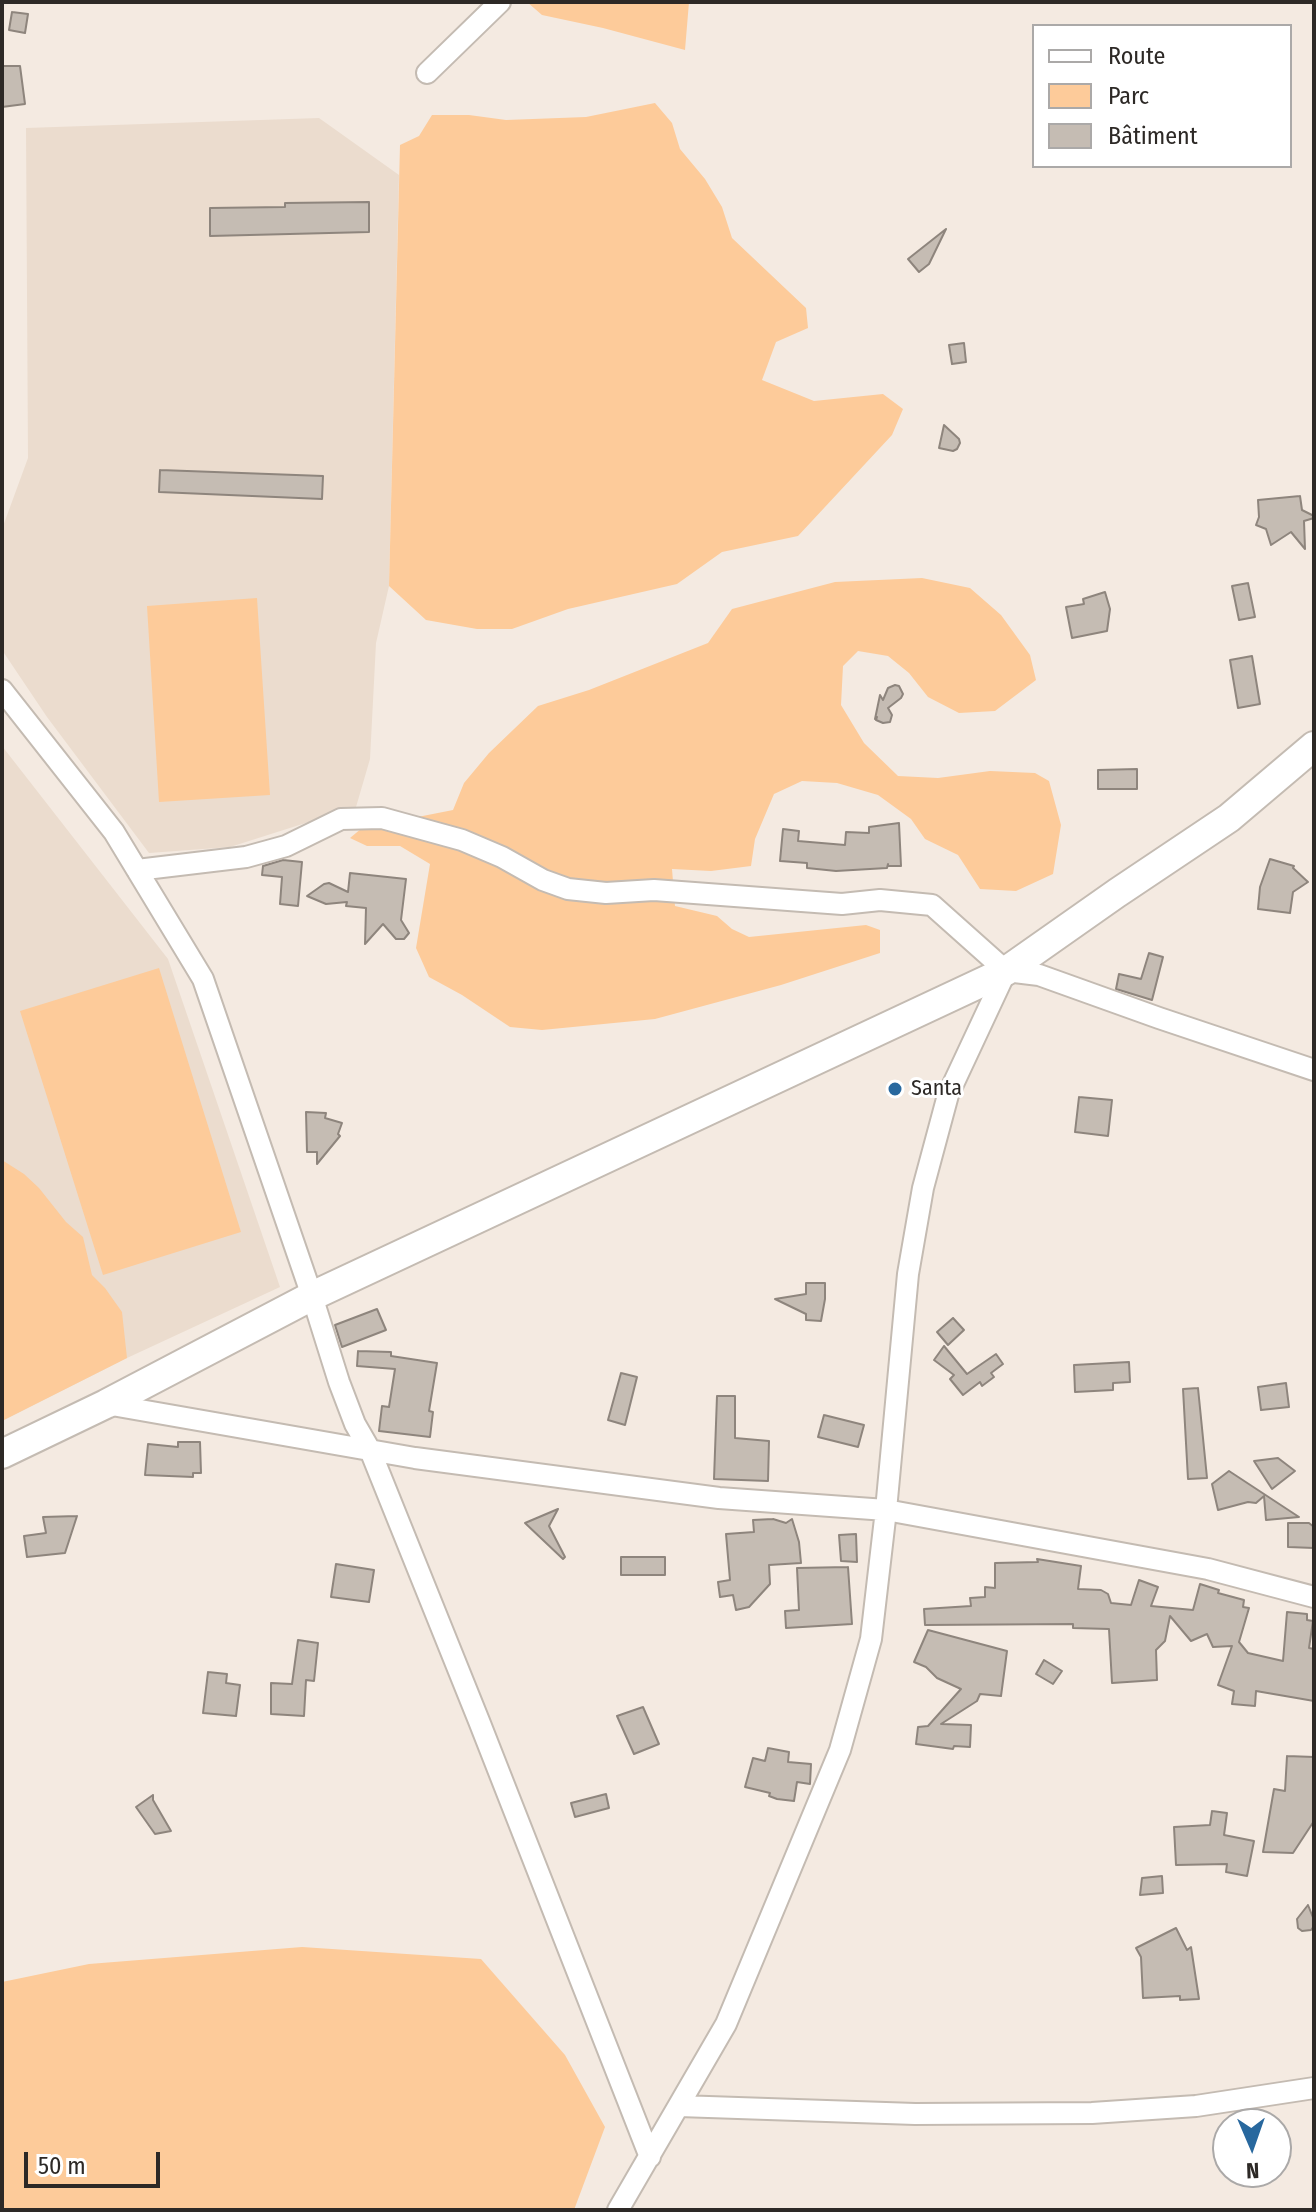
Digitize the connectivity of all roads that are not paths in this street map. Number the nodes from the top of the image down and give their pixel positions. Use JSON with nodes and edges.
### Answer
{"nodes":[{"id":1,"x":500,"y":2,"type":"edge"},
{"id":2,"x":427,"y":73,"type":"dead end"},
{"id":3,"x":2,"y":690,"type":"edge"},
{"id":4,"x":1314,"y":746,"type":"edge"},
{"id":5,"x":137,"y":870,"type":"junction"},
{"id":6,"x":1006,"y":971,"type":"junction"},
{"id":7,"x":1314,"y":1070,"type":"edge"},
{"id":8,"x":312,"y":1296,"type":"junction"},
{"id":9,"x":106,"y":1404,"type":"junction"},
{"id":10,"x":370,"y":1450,"type":"junction"},
{"id":11,"x":2,"y":1454,"type":"edge"},
{"id":12,"x":886,"y":1510,"type":"junction"},
{"id":13,"x":1314,"y":1597,"type":"edge"},
{"id":14,"x":1314,"y":2088,"type":"edge"},
{"id":15,"x":679,"y":2106,"type":"junction"},
{"id":16,"x":650,"y":2157,"type":"junction"},
{"id":17,"x":618,"y":2210,"type":"edge"}],
"edges":[{"from":1,"to":2,"type":"street"},
{"from":3,"to":5,"type":"street"},
{"from":4,"to":6,"type":"main road"},
{"from":5,"to":6,"type":"street"},
{"from":5,"to":8,"type":"street"},
{"from":6,"to":7,"type":"street"},
{"from":6,"to":8,"type":"main road"},
{"from":6,"to":12,"type":"street"},
{"from":8,"to":9,"type":"main road"},
{"from":8,"to":10,"type":"street"},
{"from":9,"to":10,"type":"street"},
{"from":9,"to":11,"type":"main road"},
{"from":10,"to":12,"type":"street"},
{"from":10,"to":16,"type":"street"},
{"from":12,"to":13,"type":"street"},
{"from":12,"to":15,"type":"street"},
{"from":14,"to":15,"type":"street"},
{"from":15,"to":16,"type":"street"},
{"from":16,"to":17,"type":"street"}]}
